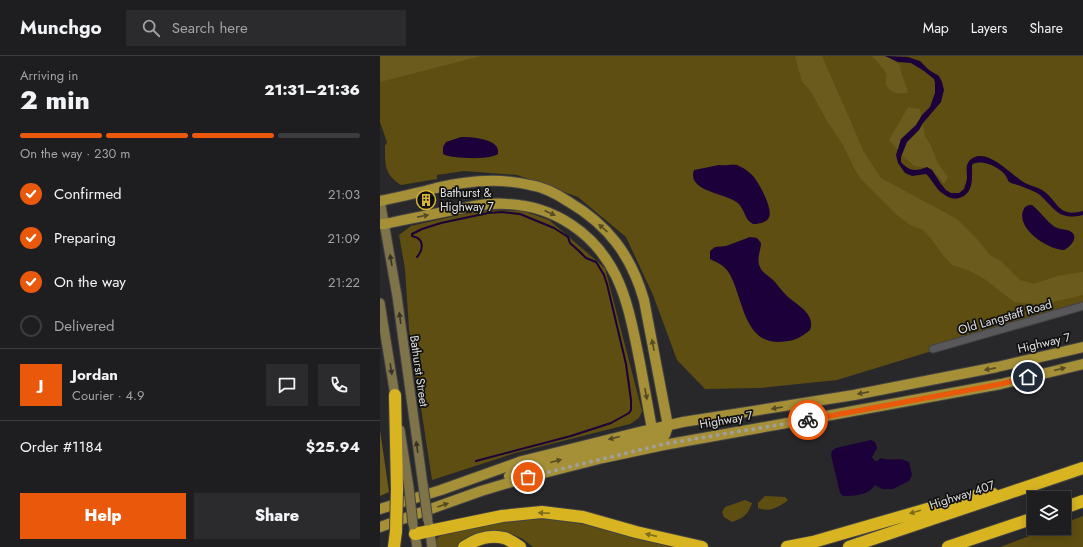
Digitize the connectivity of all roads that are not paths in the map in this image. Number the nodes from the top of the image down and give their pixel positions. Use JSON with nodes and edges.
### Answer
{"nodes":[{"id":1,"x":380,"y":200,"type":"edge"},
{"id":2,"x":382,"y":224,"type":"edge"},
{"id":3,"x":380,"y":303,"type":"edge"},
{"id":4,"x":1083,"y":306,"type":"edge"},
{"id":5,"x":1083,"y":348,"type":"edge"},
{"id":6,"x":934,"y":349,"type":"dead end"},
{"id":7,"x":1083,"y":364,"type":"edge"},
{"id":8,"x":395,"y":395,"type":"joint"},
{"id":9,"x":668,"y":426,"type":"junction"},
{"id":10,"x":654,"y":433,"type":"junction"},
{"id":11,"x":664,"y":444,"type":"junction"},
{"id":12,"x":1083,"y":468,"type":"edge"},
{"id":13,"x":403,"y":489,"type":"junction"},
{"id":14,"x":1022,"y":490,"type":"junction"},
{"id":15,"x":481,"y":491,"type":"junction"},
{"id":16,"x":1083,"y":501,"type":"edge"},
{"id":17,"x":1071,"y":505,"type":"edge"},
{"id":18,"x":380,"y":509,"type":"edge"},
{"id":19,"x":1027,"y":520,"type":"edge"},
{"id":20,"x":429,"y":526,"type":"junction"},
{"id":21,"x":380,"y":527,"type":"edge"},
{"id":22,"x":1003,"y":528,"type":"junction"},
{"id":23,"x":414,"y":530,"type":"junction"},
{"id":24,"x":394,"y":547,"type":"edge"},
{"id":25,"x":417,"y":547,"type":"edge"},
{"id":26,"x":432,"y":547,"type":"edge"},
{"id":27,"x":464,"y":547,"type":"edge"},
{"id":28,"x":520,"y":547,"type":"edge"},
{"id":29,"x":702,"y":547,"type":"edge"},
{"id":30,"x":787,"y":547,"type":"edge"},
{"id":31,"x":849,"y":547,"type":"edge"},
{"id":32,"x":948,"y":547,"type":"edge"},
{"id":33,"x":962,"y":547,"type":"edge"}],
"edges":[{"from":1,"to":2,"type":"main road","name":"Bathurst Street"},
{"from":9,"to":1,"type":"main road","one_way":true},
{"from":2,"to":10,"type":"main road","one_way":true},
{"from":20,"to":2,"type":"main road","name":"Bathurst Street","one_way":true,"bridge":true},
{"from":3,"to":8,"type":"main road","one_way":true},
{"from":4,"to":6,"type":"street","name":"Old Langstaff Road"},
{"from":5,"to":9,"type":"main road","name":"Highway 7","one_way":true},
{"from":11,"to":7,"type":"main road","name":"Highway 7","one_way":true},
{"from":8,"to":13,"type":"highway"},
{"from":9,"to":10,"type":"main road"},
{"from":10,"to":11,"type":"main road"},
{"from":15,"to":10,"type":"main road","one_way":true},
{"from":10,"to":18,"type":"main road","one_way":true},
{"from":11,"to":15,"type":"main road","name":"Highway 7"},
{"from":12,"to":14,"type":"highway","name":"Highway 407"},
{"from":13,"to":23,"type":"main road","bridge":true},
{"from":13,"to":24,"type":"highway","bridge":true},
{"from":14,"to":30,"type":"highway","one_way":true},
{"from":14,"to":31,"type":"highway","name":"Highway 407"},
{"from":21,"to":15,"type":"main road","name":"Highway 7","one_way":true},
{"from":16,"to":17,"type":"highway"},
{"from":19,"to":22,"type":"highway"},
{"from":20,"to":23,"type":"highway"},
{"from":20,"to":26,"type":"main road","name":"Bathurst Street"},
{"from":29,"to":20,"type":"highway","one_way":true},
{"from":22,"to":32,"type":"highway"},
{"from":22,"to":33,"type":"highway"},
{"from":23,"to":25,"type":"main road"},
{"from":27,"to":28,"type":"highway"}]}
